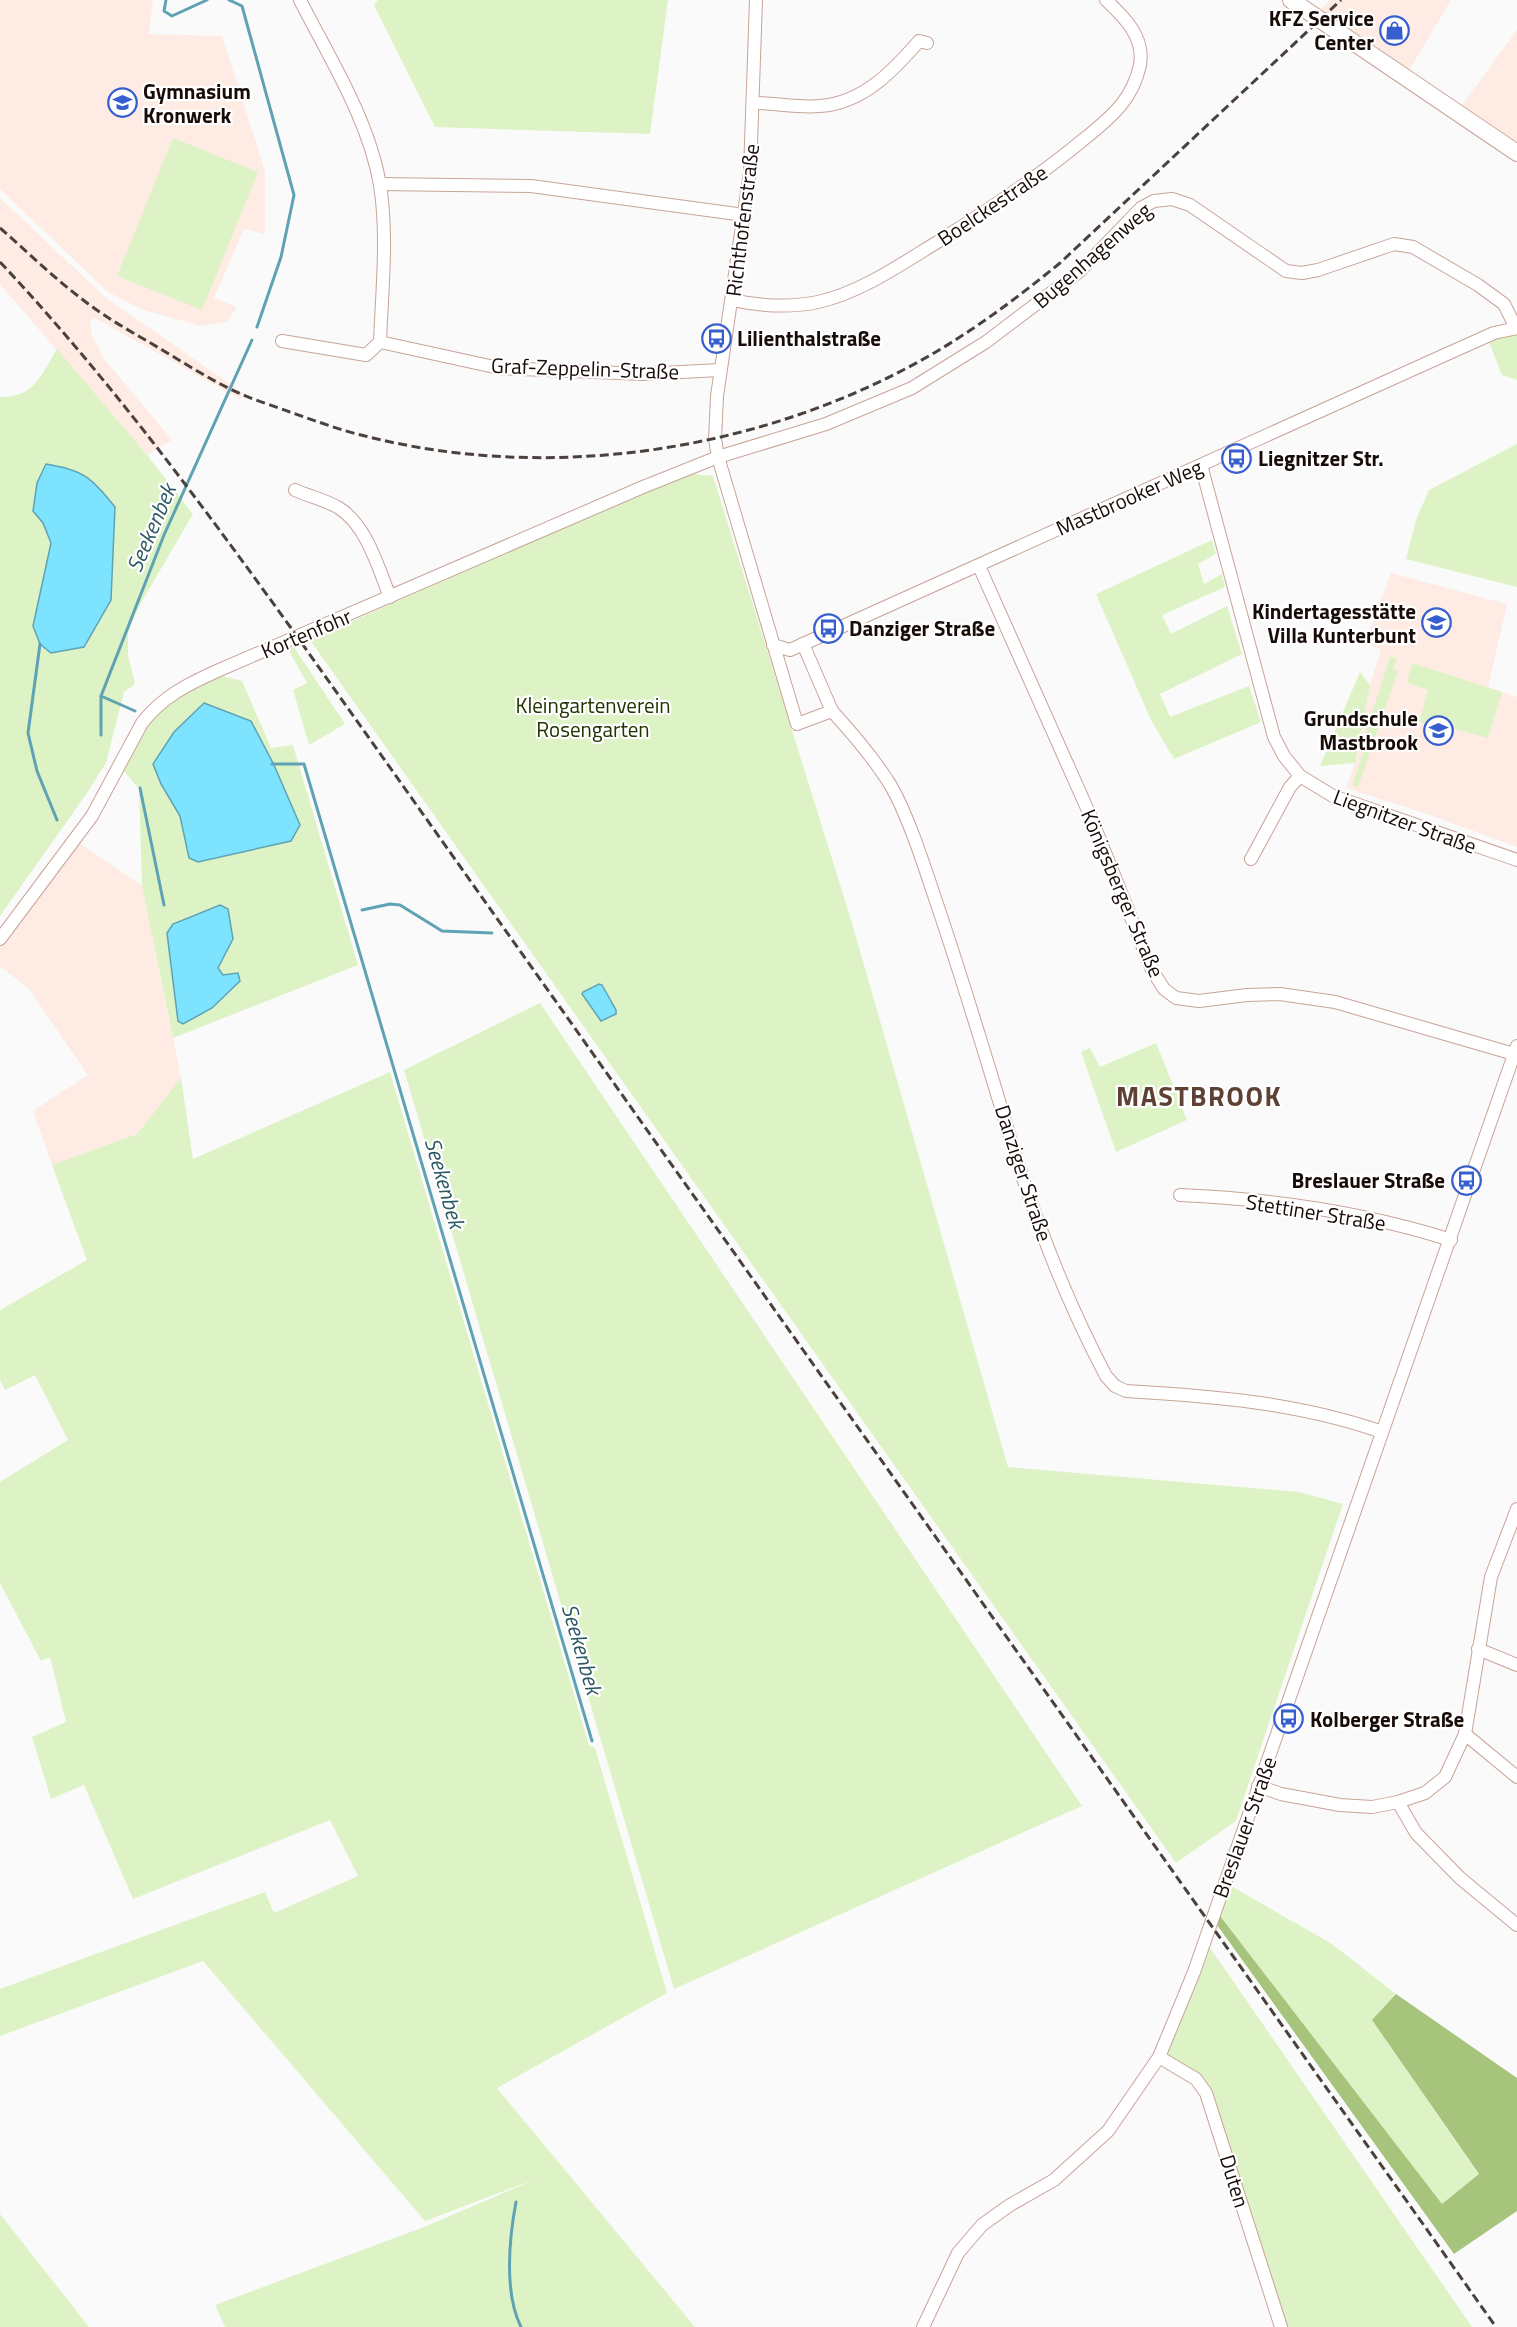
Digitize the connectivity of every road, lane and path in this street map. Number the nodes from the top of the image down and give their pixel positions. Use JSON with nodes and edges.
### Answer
{"nodes":[{"id":1,"x":300,"y":0,"type":"edge"},
{"id":2,"x":756,"y":0,"type":"edge"},
{"id":3,"x":1106,"y":0,"type":"edge"},
{"id":4,"x":1291,"y":0,"type":"edge"},
{"id":5,"x":927,"y":43,"type":"dead end"},
{"id":6,"x":754,"y":103,"type":"junction"},
{"id":7,"x":1517,"y":153,"type":"edge"},
{"id":8,"x":380,"y":184,"type":"junction"},
{"id":9,"x":744,"y":215,"type":"junction"},
{"id":10,"x":732,"y":300,"type":"junction"},
{"id":11,"x":1516,"y":328,"type":"edge"},
{"id":12,"x":282,"y":341,"type":"dead end"},
{"id":13,"x":380,"y":342,"type":"junction"},
{"id":14,"x":720,"y":370,"type":"junction"},
{"id":15,"x":718,"y":457,"type":"junction"},
{"id":16,"x":1201,"y":465,"type":"junction"},
{"id":17,"x":294,"y":490,"type":"dead end"},
{"id":18,"x":979,"y":566,"type":"junction"},
{"id":19,"x":390,"y":597,"type":"junction"},
{"id":20,"x":804,"y":644,"type":"junction"},
{"id":21,"x":774,"y":645,"type":"junction"},
{"id":22,"x":832,"y":711,"type":"junction"},
{"id":23,"x":1300,"y":776,"type":"junction"},
{"id":24,"x":1251,"y":860,"type":"dead end"},
{"id":25,"x":1517,"y":860,"type":"edge"},
{"id":26,"x":0,"y":939,"type":"edge"},
{"id":27,"x":1516,"y":1050,"type":"edge"},
{"id":28,"x":1180,"y":1195,"type":"dead end"},
{"id":29,"x":1450,"y":1240,"type":"junction"},
{"id":30,"x":1382,"y":1432,"type":"junction"},
{"id":31,"x":1517,"y":1509,"type":"edge"},
{"id":32,"x":1478,"y":1649,"type":"junction"},
{"id":33,"x":1517,"y":1665,"type":"edge"},
{"id":34,"x":1465,"y":1734,"type":"junction"},
{"id":35,"x":1517,"y":1777,"type":"edge"},
{"id":36,"x":1258,"y":1786,"type":"junction"},
{"id":37,"x":1398,"y":1802,"type":"junction"},
{"id":38,"x":1517,"y":1925,"type":"edge"},
{"id":39,"x":1159,"y":2057,"type":"junction"},
{"id":40,"x":922,"y":2327,"type":"edge"},
{"id":41,"x":1281,"y":2327,"type":"edge"}],
"edges":[{"from":1,"to":8,"type":"street"},
{"from":2,"to":6,"type":"street","name":"Richthofenstraße"},
{"from":3,"to":10,"type":"street","name":"Boelckestraße"},
{"from":4,"to":7,"type":"main road"},
{"from":5,"to":6,"type":"street"},
{"from":6,"to":9,"type":"street","name":"Richthofenstraße"},
{"from":8,"to":9,"type":"street"},
{"from":8,"to":13,"type":"street"},
{"from":9,"to":10,"type":"street","name":"Richthofenstraße"},
{"from":10,"to":14,"type":"street","name":"Richthofenstraße"},
{"from":11,"to":15,"type":"street","name":"Bugenhagenweg"},
{"from":11,"to":16,"type":"street","name":"Mastbrooker Weg"},
{"from":12,"to":13,"type":"street"},
{"from":13,"to":14,"type":"street","name":"Graf-Zeppelin-Straße"},
{"from":14,"to":15,"type":"street","name":"Richthofenstraße"},
{"from":15,"to":19,"type":"street","name":"Kortenfohr"},
{"from":15,"to":21,"type":"street","name":"Richthofenstraße"},
{"from":16,"to":18,"type":"street","name":"Mastbrooker Weg"},
{"from":16,"to":23,"type":"street","name":"Liegnitzer Straße"},
{"from":17,"to":19,"type":"street"},
{"from":18,"to":20,"type":"street","name":"Mastbrooker Weg"},
{"from":18,"to":27,"type":"street","name":"Königsberger Straße"},
{"from":19,"to":26,"type":"street","name":"Kortenfohr"},
{"from":20,"to":21,"type":"street","name":"Mastbrooker Weg"},
{"from":20,"to":22,"type":"street","name":"Danziger Straße"},
{"from":21,"to":22,"type":"street"},
{"from":22,"to":30,"type":"street","name":"Danziger Straße"},
{"from":23,"to":24,"type":"street"},
{"from":23,"to":25,"type":"street","name":"Liegnitzer Straße"},
{"from":27,"to":29,"type":"street","name":"Breslauer Straße"},
{"from":28,"to":29,"type":"street","name":"Stettiner Straße"},
{"from":29,"to":30,"type":"street","name":"Breslauer Straße"},
{"from":30,"to":36,"type":"street","name":"Breslauer Straße"},
{"from":31,"to":32,"type":"street"},
{"from":32,"to":33,"type":"street"},
{"from":32,"to":34,"type":"street"},
{"from":34,"to":35,"type":"street"},
{"from":34,"to":37,"type":"street"},
{"from":36,"to":37,"type":"street"},
{"from":36,"to":39,"type":"street","name":"Breslauer Straße"},
{"from":37,"to":38,"type":"street"},
{"from":39,"to":40,"type":"street","name":"Breslauer Straße"},
{"from":39,"to":41,"type":"street","name":"Duten"}]}
